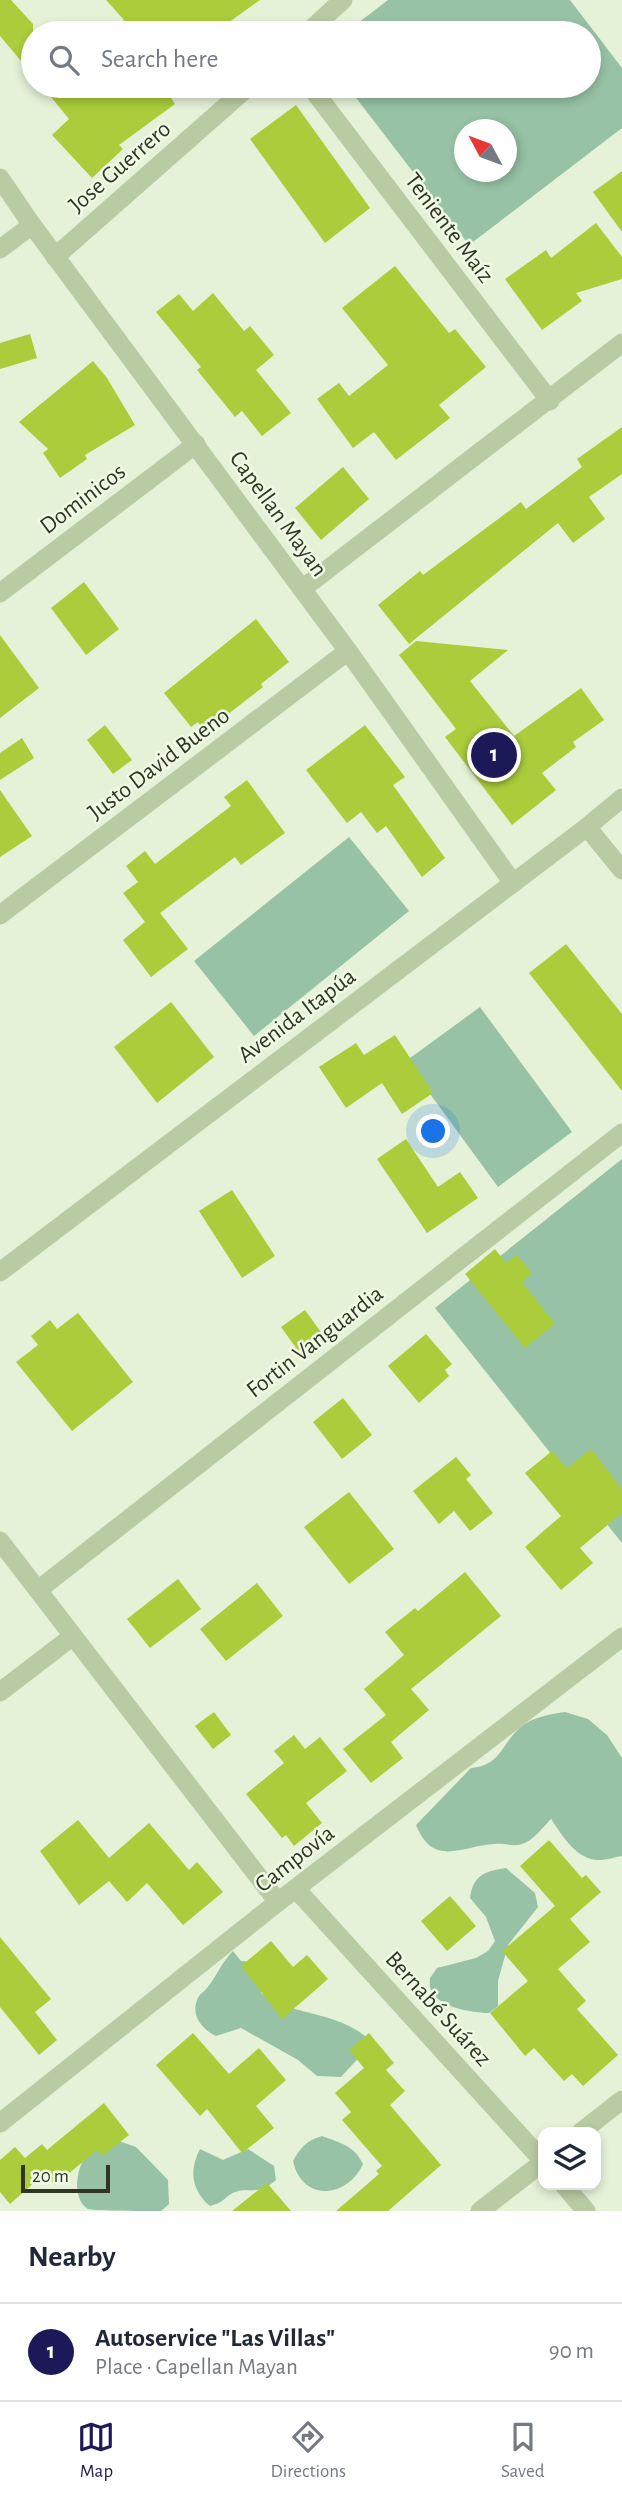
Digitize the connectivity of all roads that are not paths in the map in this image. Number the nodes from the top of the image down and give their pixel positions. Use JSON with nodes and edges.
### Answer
{"nodes":[{"id":1,"x":343,"y":0,"type":"edge"},
{"id":2,"x":320,"y":21,"type":"edge"},
{"id":3,"x":234,"y":98,"type":"edge"},
{"id":4,"x":319,"y":98,"type":"edge"},
{"id":5,"x":0,"y":177,"type":"edge"},
{"id":6,"x":32,"y":225,"type":"junction"},
{"id":7,"x":0,"y":249,"type":"edge"},
{"id":8,"x":55,"y":257,"type":"junction"},
{"id":9,"x":622,"y":343,"type":"edge"},
{"id":10,"x":550,"y":401,"type":"junction"},
{"id":11,"x":196,"y":444,"type":"junction"},
{"id":12,"x":302,"y":589,"type":"junction"},
{"id":13,"x":0,"y":593,"type":"edge"},
{"id":14,"x":348,"y":651,"type":"junction"},
{"id":15,"x":622,"y":798,"type":"edge"},
{"id":16,"x":587,"y":827,"type":"junction"},
{"id":17,"x":622,"y":870,"type":"edge"},
{"id":18,"x":513,"y":883,"type":"junction"},
{"id":19,"x":0,"y":915,"type":"edge"},
{"id":20,"x":622,"y":1133,"type":"edge"},
{"id":21,"x":0,"y":1272,"type":"edge"},
{"id":22,"x":0,"y":1541,"type":"edge"},
{"id":23,"x":38,"y":1590,"type":"junction"},
{"id":24,"x":73,"y":1636,"type":"junction"},
{"id":25,"x":622,"y":1637,"type":"edge"},
{"id":26,"x":0,"y":1692,"type":"edge"},
{"id":27,"x":296,"y":1889,"type":"junction"},
{"id":28,"x":278,"y":1902,"type":"junction"},
{"id":29,"x":622,"y":2100,"type":"edge"},
{"id":30,"x":0,"y":2123,"type":"edge"},
{"id":31,"x":587,"y":2127,"type":"edge"},
{"id":32,"x":538,"y":2155,"type":"edge"},
{"id":33,"x":538,"y":2165,"type":"edge"},
{"id":34,"x":568,"y":2190,"type":"edge"},
{"id":35,"x":480,"y":2211,"type":"edge"},
{"id":36,"x":586,"y":2211,"type":"edge"}],
"edges":[{"from":1,"to":2,"type":"street"},
{"from":3,"to":8,"type":"street","name":"Jose Guerrero"},
{"from":4,"to":10,"type":"street","name":"Teniente Maíz"},
{"from":5,"to":6,"type":"street","name":"Capellan Mayan"},
{"from":6,"to":7,"type":"street"},
{"from":6,"to":8,"type":"street","name":"Capellan Mayan"},
{"from":8,"to":11,"type":"street","name":"Capellan Mayan"},
{"from":9,"to":10,"type":"street"},
{"from":10,"to":12,"type":"street"},
{"from":11,"to":12,"type":"street","name":"Capellan Mayan"},
{"from":11,"to":13,"type":"street","name":"Dominicos"},
{"from":12,"to":14,"type":"street","name":"Capellan Mayan"},
{"from":14,"to":18,"type":"street","name":"Capellan Mayan"},
{"from":14,"to":19,"type":"street","name":"Justo David Bueno"},
{"from":15,"to":16,"type":"street","name":"Avenida Itapúa"},
{"from":16,"to":17,"type":"street"},
{"from":16,"to":18,"type":"street","name":"Avenida Itapúa"},
{"from":18,"to":21,"type":"street","name":"Avenida Itapúa"},
{"from":20,"to":23,"type":"street","name":"Fortin Vanguardia"},
{"from":22,"to":23,"type":"street"},
{"from":23,"to":24,"type":"street"},
{"from":24,"to":26,"type":"street"},
{"from":24,"to":28,"type":"street"},
{"from":25,"to":27,"type":"street","name":"Campovía"},
{"from":27,"to":28,"type":"street","name":"Campovía"},
{"from":27,"to":32,"type":"street","name":"Bernabé Suárez"},
{"from":28,"to":30,"type":"street","name":"Campovía"},
{"from":29,"to":31,"type":"street"},
{"from":33,"to":35,"type":"street"},
{"from":34,"to":36,"type":"street"}]}
